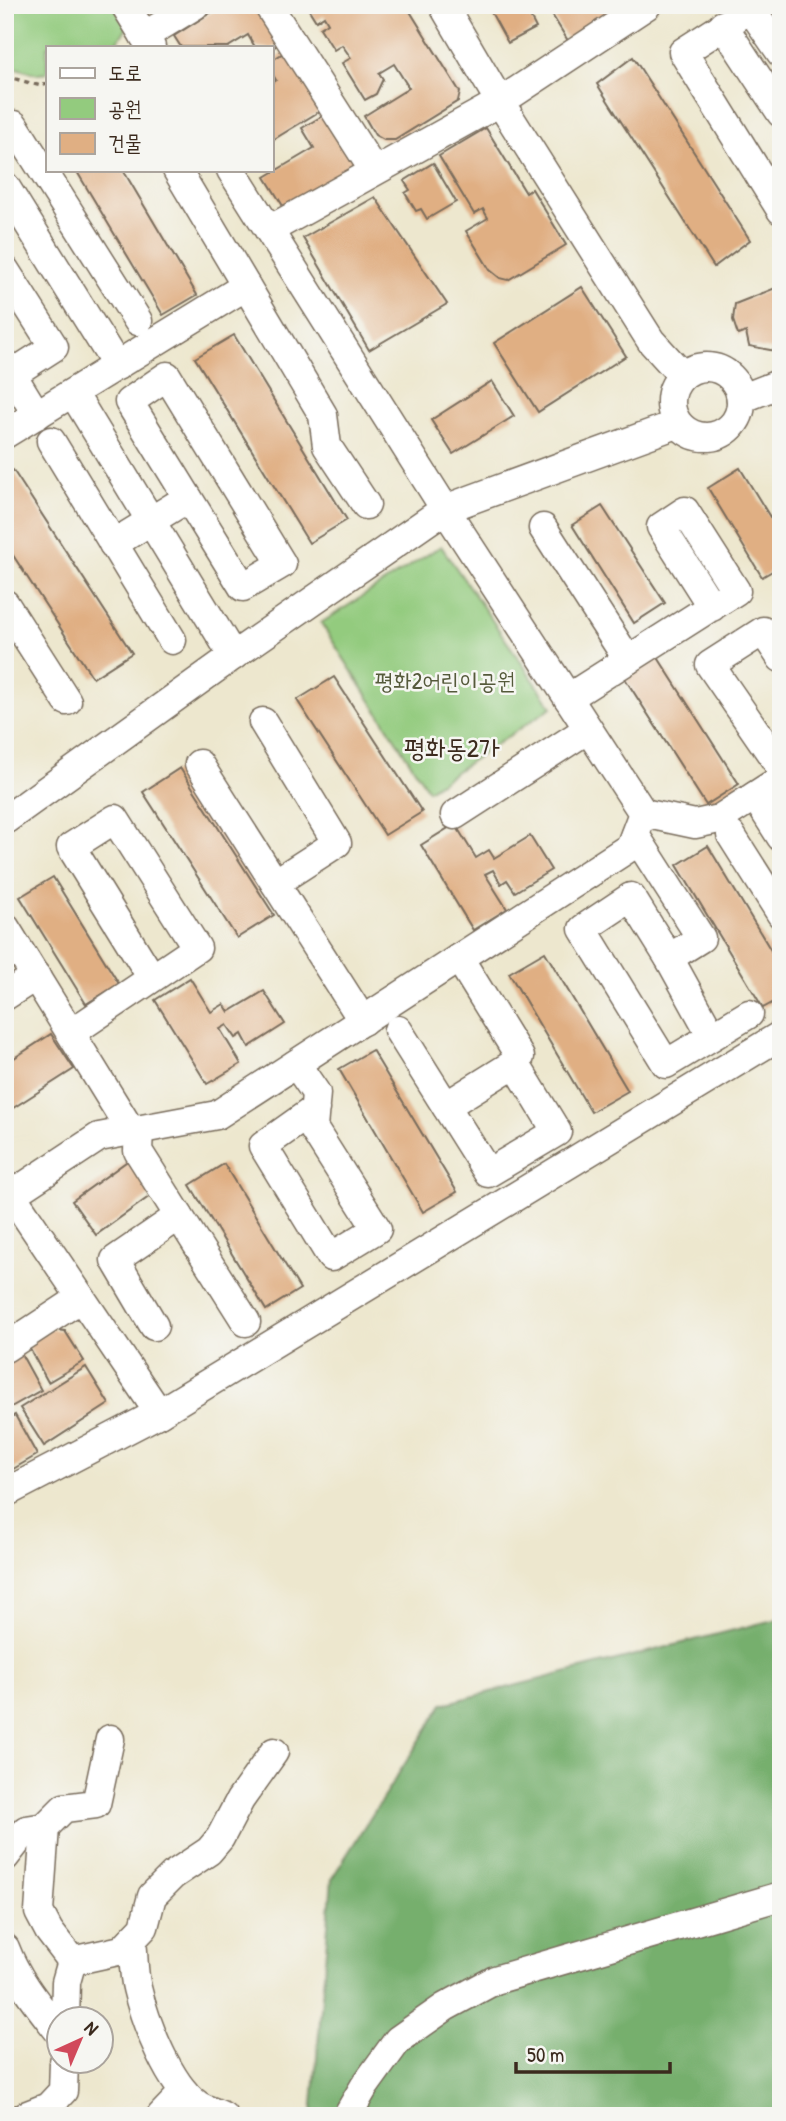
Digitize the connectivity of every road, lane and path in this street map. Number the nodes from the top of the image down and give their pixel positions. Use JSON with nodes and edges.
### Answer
{"nodes":[{"id":1,"x":125,"y":5,"type":"edge"},
{"id":2,"x":195,"y":5,"type":"edge"},
{"id":3,"x":268,"y":5,"type":"edge"},
{"id":4,"x":443,"y":5,"type":"edge"},
{"id":5,"x":647,"y":5,"type":"edge"},
{"id":6,"x":749,"y":7,"type":"edge"},
{"id":7,"x":723,"y":26,"type":"junction"},
{"id":8,"x":147,"y":42,"type":"edge"},
{"id":9,"x":781,"y":53,"type":"edge"},
{"id":10,"x":5,"y":76,"type":"edge"},
{"id":11,"x":46,"y":84,"type":"edge"},
{"id":12,"x":500,"y":102,"type":"junction"},
{"id":13,"x":781,"y":113,"type":"edge"},
{"id":14,"x":14,"y":125,"type":"dead end"},
{"id":15,"x":178,"y":172,"type":"edge"},
{"id":16,"x":231,"y":172,"type":"edge"},
{"id":17,"x":374,"y":172,"type":"junction"},
{"id":18,"x":46,"y":175,"type":"junction"},
{"id":19,"x":7,"y":194,"type":"edge"},
{"id":20,"x":779,"y":204,"type":"edge"},
{"id":21,"x":270,"y":230,"type":"junction"},
{"id":22,"x":5,"y":270,"type":"edge"},
{"id":23,"x":246,"y":286,"type":"junction"},
{"id":24,"x":138,"y":321,"type":"dead end"},
{"id":25,"x":117,"y":366,"type":"junction"},
{"id":26,"x":9,"y":368,"type":"edge"},
{"id":27,"x":682,"y":375,"type":"junction"},
{"id":28,"x":780,"y":385,"type":"edge"},
{"id":29,"x":73,"y":393,"type":"junction"},
{"id":30,"x":741,"y":399,"type":"junction"},
{"id":31,"x":37,"y":415,"type":"junction"},
{"id":32,"x":677,"y":424,"type":"junction"},
{"id":33,"x":5,"y":434,"type":"edge"},
{"id":34,"x":51,"y":441,"type":"dead end"},
{"id":35,"x":188,"y":498,"type":"junction"},
{"id":36,"x":366,"y":505,"type":"dead end"},
{"id":37,"x":445,"y":509,"type":"junction"},
{"id":38,"x":150,"y":521,"type":"junction"},
{"id":39,"x":543,"y":528,"type":"dead end"},
{"id":40,"x":113,"y":544,"type":"junction"},
{"id":41,"x":5,"y":604,"type":"edge"},
{"id":42,"x":712,"y":607,"type":"dead end"},
{"id":43,"x":172,"y":640,"type":"dead end"},
{"id":44,"x":233,"y":656,"type":"junction"},
{"id":45,"x":781,"y":658,"type":"edge"},
{"id":46,"x":628,"y":660,"type":"junction"},
{"id":47,"x":568,"y":698,"type":"junction"},
{"id":48,"x":66,"y":701,"type":"dead end"},
{"id":49,"x":263,"y":722,"type":"dead end"},
{"id":50,"x":588,"y":729,"type":"junction"},
{"id":51,"x":199,"y":764,"type":"dead end"},
{"id":52,"x":781,"y":768,"type":"edge"},
{"id":53,"x":781,"y":779,"type":"edge"},
{"id":54,"x":755,"y":796,"type":"junction"},
{"id":55,"x":7,"y":815,"type":"edge"},
{"id":56,"x":455,"y":815,"type":"dead end"},
{"id":57,"x":639,"y":824,"type":"junction"},
{"id":58,"x":731,"y":835,"type":"dead end"},
{"id":59,"x":781,"y":837,"type":"edge"},
{"id":60,"x":275,"y":883,"type":"junction"},
{"id":61,"x":781,"y":914,"type":"edge"},
{"id":62,"x":5,"y":927,"type":"edge"},
{"id":63,"x":459,"y":958,"type":"junction"},
{"id":64,"x":669,"y":958,"type":"junction"},
{"id":65,"x":36,"y":976,"type":"junction"},
{"id":66,"x":152,"y":978,"type":"junction"},
{"id":67,"x":5,"y":996,"type":"edge"},
{"id":68,"x":749,"y":1014,"type":"dead end"},
{"id":69,"x":363,"y":1021,"type":"junction"},
{"id":70,"x":398,"y":1030,"type":"dead end"},
{"id":71,"x":71,"y":1033,"type":"junction"},
{"id":72,"x":781,"y":1035,"type":"edge"},
{"id":73,"x":712,"y":1036,"type":"junction"},
{"id":74,"x":514,"y":1063,"type":"junction"},
{"id":75,"x":296,"y":1064,"type":"junction"},
{"id":76,"x":446,"y":1106,"type":"junction"},
{"id":77,"x":314,"y":1110,"type":"junction"},
{"id":78,"x":135,"y":1130,"type":"junction"},
{"id":79,"x":8,"y":1190,"type":"edge"},
{"id":80,"x":179,"y":1216,"type":"junction"},
{"id":81,"x":81,"y":1298,"type":"junction"},
{"id":82,"x":246,"y":1322,"type":"dead end"},
{"id":83,"x":155,"y":1326,"type":"dead end"},
{"id":84,"x":5,"y":1348,"type":"edge"},
{"id":85,"x":159,"y":1413,"type":"junction"},
{"id":86,"x":5,"y":1493,"type":"edge"},
{"id":87,"x":110,"y":1739,"type":"dead end"},
{"id":88,"x":274,"y":1752,"type":"dead end"},
{"id":89,"x":45,"y":1827,"type":"junction"},
{"id":90,"x":5,"y":1857,"type":"edge"},
{"id":91,"x":781,"y":1896,"type":"edge"},
{"id":92,"x":132,"y":1940,"type":"junction"},
{"id":93,"x":5,"y":1948,"type":"edge"},
{"id":94,"x":72,"y":1961,"type":"junction"},
{"id":95,"x":65,"y":2006,"type":"edge"},
{"id":96,"x":46,"y":2014,"type":"edge"},
{"id":97,"x":64,"y":2076,"type":"edge"},
{"id":98,"x":184,"y":2092,"type":"junction"},
{"id":99,"x":42,"y":2113,"type":"edge"},
{"id":100,"x":161,"y":2116,"type":"edge"},
{"id":101,"x":223,"y":2116,"type":"edge"},
{"id":102,"x":347,"y":2116,"type":"edge"}],
"edges":[{"from":1,"to":8,"type":"street"},
{"from":2,"to":8,"type":"street"},
{"from":3,"to":17,"type":"street"},
{"from":4,"to":12,"type":"street"},
{"from":5,"to":12,"type":"street"},
{"from":6,"to":7,"type":"street"},
{"from":6,"to":9,"type":"street"},
{"from":7,"to":13,"type":"street"},
{"from":7,"to":20,"type":"street"},
{"from":10,"to":11,"type":"path"},
{"from":12,"to":17,"type":"street"},
{"from":12,"to":27,"type":"street"},
{"from":14,"to":18,"type":"street"},
{"from":15,"to":23,"type":"street"},
{"from":16,"to":21,"type":"street"},
{"from":17,"to":21,"type":"street"},
{"from":18,"to":19,"type":"street"},
{"from":18,"to":24,"type":"street"},
{"from":19,"to":25,"type":"street"},
{"from":21,"to":37,"type":"street"},
{"from":22,"to":26,"type":"street"},
{"from":23,"to":25,"type":"street"},
{"from":23,"to":36,"type":"street"},
{"from":25,"to":29,"type":"street"},
{"from":26,"to":31,"type":"street"},
{"from":27,"to":30,"type":"street"},
{"from":27,"to":32,"type":"street"},
{"from":28,"to":30,"type":"street"},
{"from":29,"to":31,"type":"street"},
{"from":29,"to":38,"type":"street"},
{"from":30,"to":32,"type":"street"},
{"from":31,"to":33,"type":"street"},
{"from":32,"to":37,"type":"street"},
{"from":34,"to":40,"type":"street"},
{"from":35,"to":35,"type":"street"},
{"from":35,"to":38,"type":"street"},
{"from":37,"to":44,"type":"street"},
{"from":37,"to":47,"type":"street"},
{"from":38,"to":40,"type":"street"},
{"from":38,"to":44,"type":"street"},
{"from":39,"to":46,"type":"street"},
{"from":40,"to":43,"type":"street"},
{"from":41,"to":48,"type":"street"},
{"from":42,"to":46,"type":"street"},
{"from":44,"to":55,"type":"street"},
{"from":45,"to":52,"type":"street"},
{"from":46,"to":47,"type":"street"},
{"from":47,"to":50,"type":"street"},
{"from":49,"to":60,"type":"street"},
{"from":50,"to":56,"type":"street"},
{"from":50,"to":57,"type":"street"},
{"from":51,"to":60,"type":"street"},
{"from":53,"to":54,"type":"street"},
{"from":54,"to":57,"type":"street"},
{"from":54,"to":59,"type":"street"},
{"from":57,"to":63,"type":"street"},
{"from":57,"to":64,"type":"street"},
{"from":58,"to":61,"type":"street"},
{"from":60,"to":69,"type":"street"},
{"from":62,"to":65,"type":"street"},
{"from":63,"to":69,"type":"street"},
{"from":63,"to":74,"type":"street"},
{"from":64,"to":73,"type":"street"},
{"from":64,"to":73,"type":"street"},
{"from":65,"to":67,"type":"street"},
{"from":65,"to":71,"type":"street"},
{"from":66,"to":66,"type":"street"},
{"from":66,"to":71,"type":"street"},
{"from":68,"to":73,"type":"street"},
{"from":69,"to":75,"type":"street"},
{"from":70,"to":76,"type":"street"},
{"from":71,"to":78,"type":"street"},
{"from":72,"to":85,"type":"street"},
{"from":74,"to":76,"type":"street"},
{"from":74,"to":76,"type":"street"},
{"from":75,"to":77,"type":"street"},
{"from":75,"to":78,"type":"street"},
{"from":77,"to":77,"type":"street"},
{"from":78,"to":79,"type":"street"},
{"from":78,"to":80,"type":"street"},
{"from":79,"to":81,"type":"street"},
{"from":80,"to":82,"type":"street"},
{"from":80,"to":83,"type":"street"},
{"from":81,"to":84,"type":"street"},
{"from":81,"to":85,"type":"street"},
{"from":85,"to":86,"type":"street"},
{"from":87,"to":89,"type":"street"},
{"from":88,"to":92,"type":"street"},
{"from":89,"to":90,"type":"street"},
{"from":89,"to":94,"type":"street"},
{"from":91,"to":102,"type":"street"},
{"from":92,"to":94,"type":"street"},
{"from":92,"to":98,"type":"street"},
{"from":93,"to":96,"type":"street"},
{"from":94,"to":95,"type":"street"},
{"from":97,"to":99,"type":"street"},
{"from":98,"to":100,"type":"street"},
{"from":98,"to":101,"type":"street"}]}
